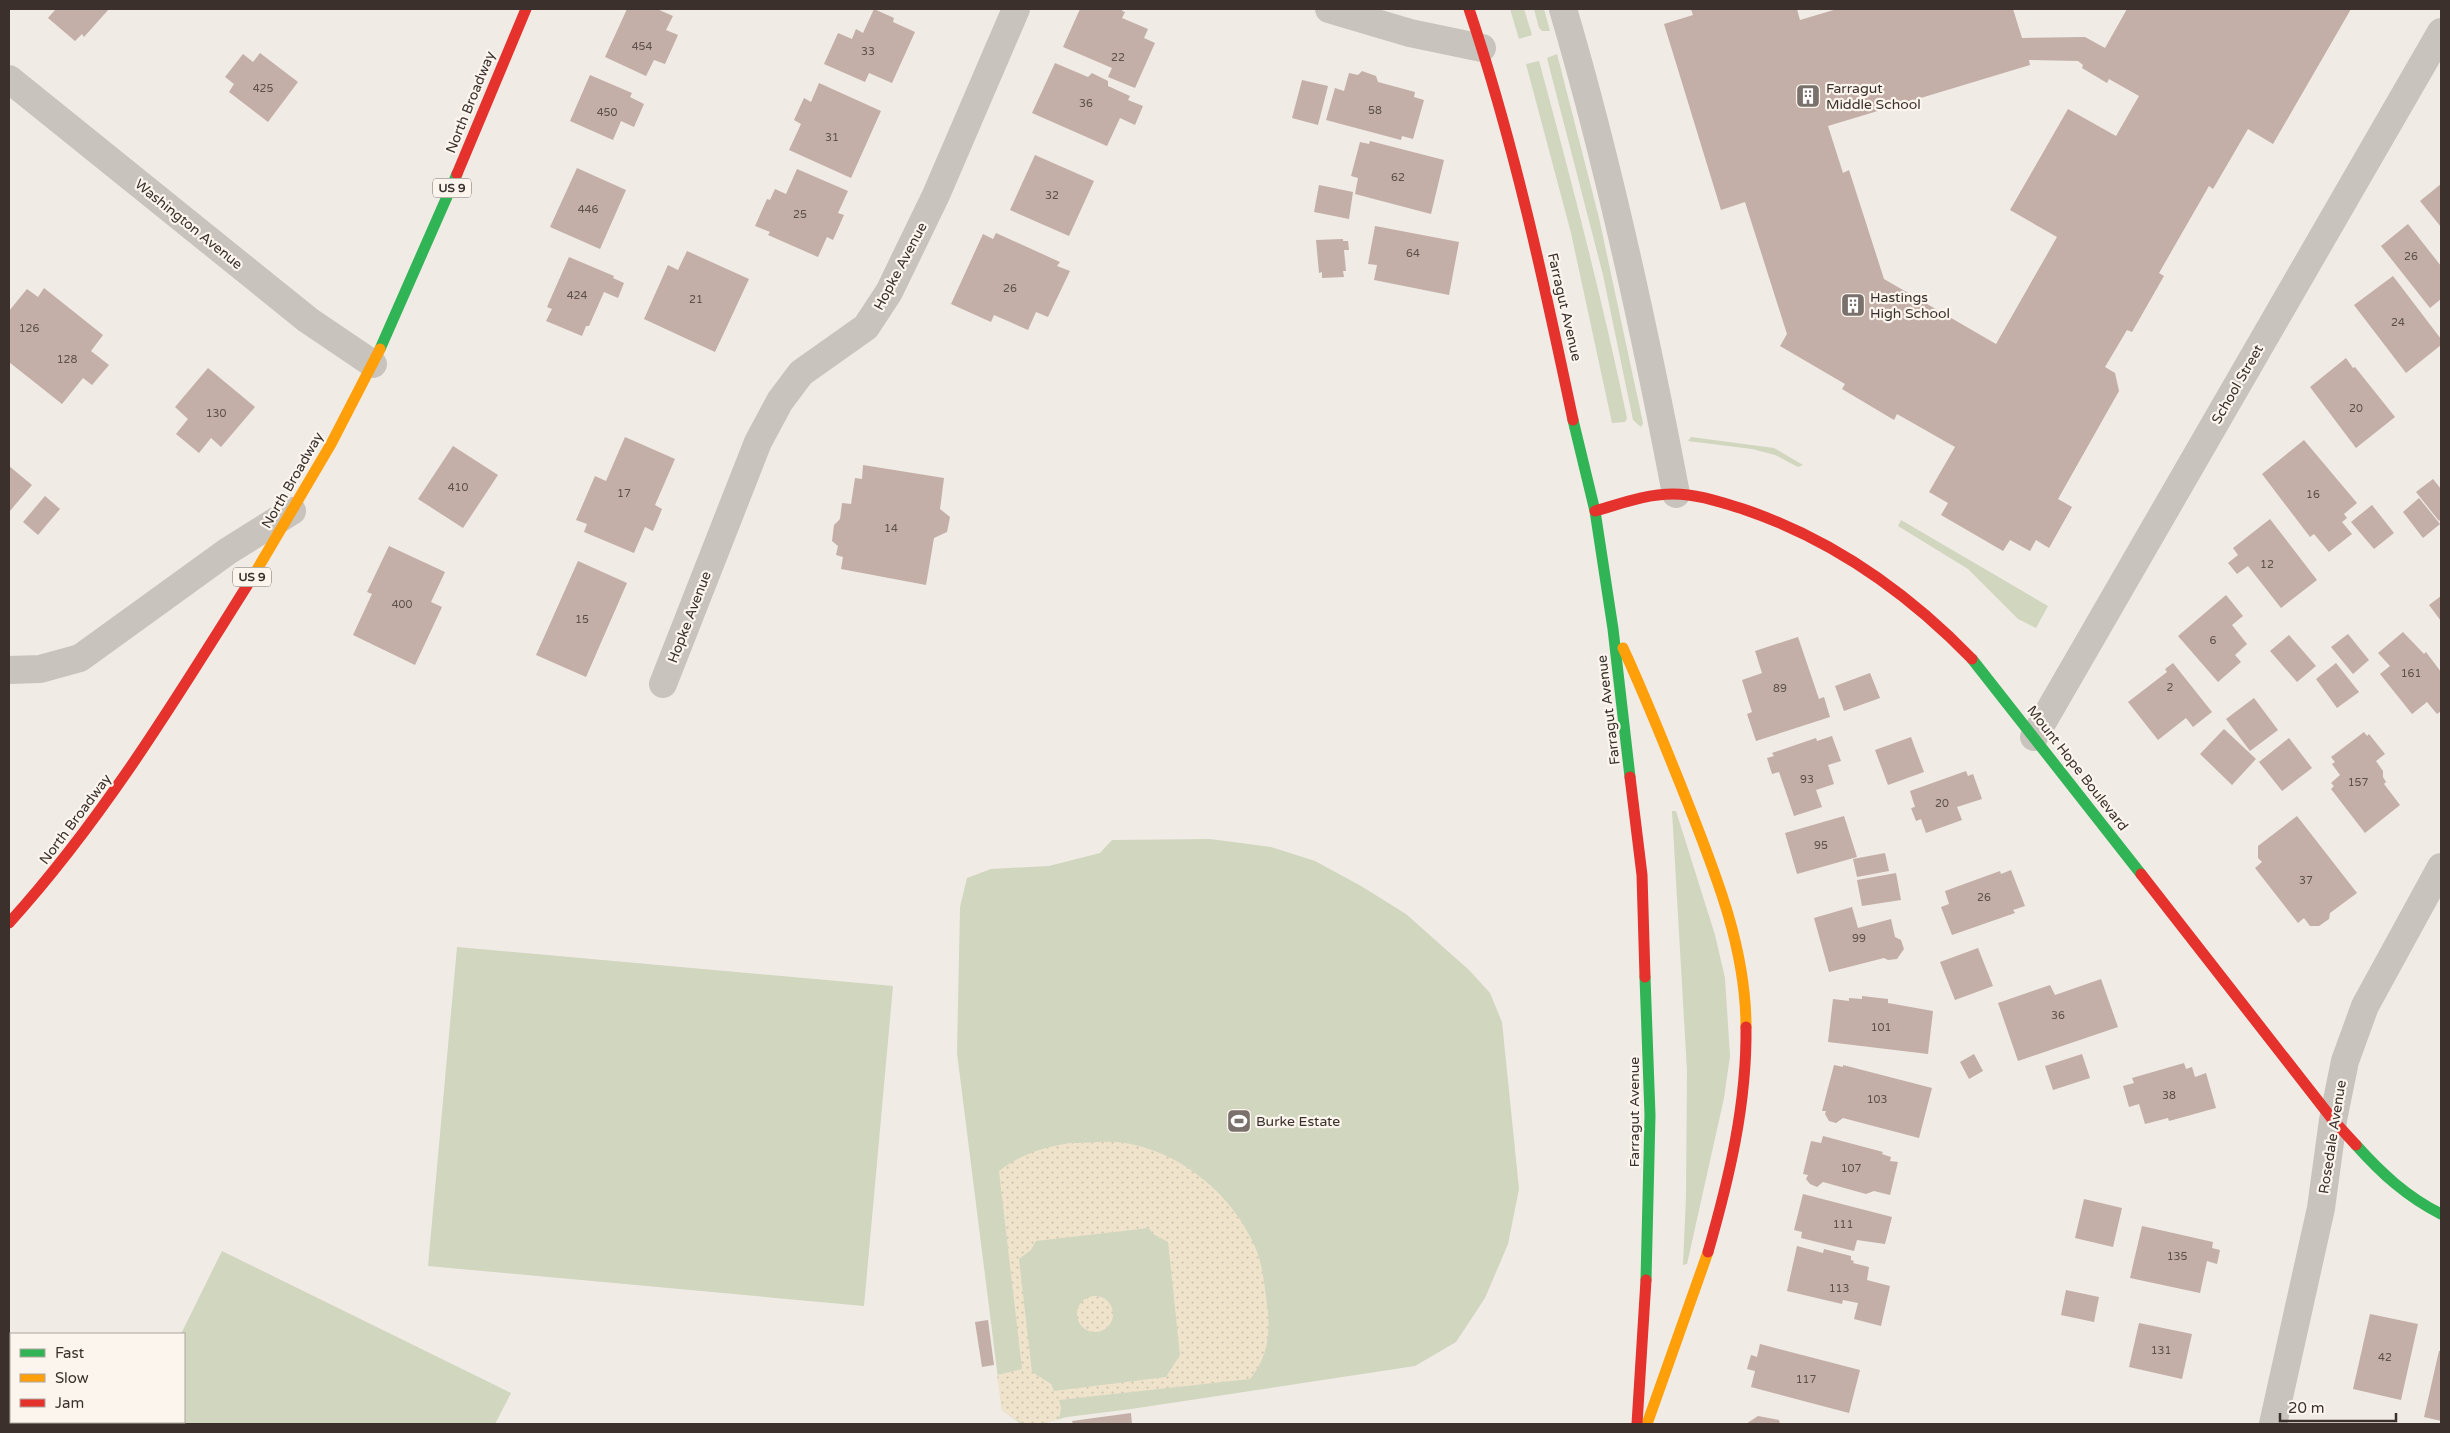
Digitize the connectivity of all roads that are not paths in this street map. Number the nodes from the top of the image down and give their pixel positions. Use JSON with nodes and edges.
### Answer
{"nodes":[{"id":1,"x":526,"y":9,"type":"edge"},
{"id":2,"x":1016,"y":9,"type":"edge"},
{"id":3,"x":1329,"y":9,"type":"edge"},
{"id":4,"x":1469,"y":9,"type":"edge"},
{"id":5,"x":1563,"y":9,"type":"edge"},
{"id":6,"x":2441,"y":32,"type":"edge"},
{"id":7,"x":1482,"y":48,"type":"junction"},
{"id":8,"x":9,"y":79,"type":"edge"},
{"id":9,"x":373,"y":364,"type":"junction"},
{"id":10,"x":1676,"y":494,"type":"junction"},
{"id":11,"x":292,"y":511,"type":"junction"},
{"id":12,"x":1595,"y":511,"type":"junction"},
{"id":13,"x":1614,"y":628,"type":"junction"},
{"id":14,"x":9,"y":670,"type":"edge"},
{"id":15,"x":663,"y":684,"type":"dead end"},
{"id":16,"x":2034,"y":737,"type":"junction"},
{"id":17,"x":2441,"y":867,"type":"edge"},
{"id":18,"x":9,"y":923,"type":"edge"},
{"id":19,"x":2333,"y":1120,"type":"junction"},
{"id":20,"x":2441,"y":1214,"type":"edge"},
{"id":21,"x":1637,"y":1424,"type":"edge"},
{"id":22,"x":1647,"y":1424,"type":"edge"},
{"id":23,"x":2273,"y":1424,"type":"edge"}],
"edges":[{"from":1,"to":9,"type":"main road","name":"North Broadway","number":"US 9"},
{"from":2,"to":15,"type":"street","name":"Hopke Avenue"},
{"from":3,"to":7,"type":"street"},
{"from":4,"to":7,"type":"main road","name":"Farragut Avenue"},
{"from":5,"to":10,"type":"street"},
{"from":6,"to":16,"type":"street","name":"School Street"},
{"from":7,"to":12,"type":"main road","name":"Farragut Avenue"},
{"from":8,"to":9,"type":"street","name":"Washington Avenue"},
{"from":9,"to":11,"type":"main road","name":"North Broadway","number":"US 9"},
{"from":10,"to":12,"type":"main road","name":"Mount Hope Boulevard"},
{"from":10,"to":16,"type":"main road","name":"Mount Hope Boulevard"},
{"from":11,"to":14,"type":"street"},
{"from":11,"to":18,"type":"main road","name":"North Broadway","number":"US 9"},
{"from":12,"to":13,"type":"main road","name":"Farragut Avenue"},
{"from":13,"to":21,"type":"main road","name":"Farragut Avenue"},
{"from":13,"to":22,"type":"main road"},
{"from":16,"to":19,"type":"main road","name":"Mount Hope Boulevard"},
{"from":17,"to":19,"type":"street","name":"Rosedale Avenue"},
{"from":19,"to":20,"type":"main road","name":"Mount Hope Boulevard"},
{"from":19,"to":23,"type":"street","name":"Rosedale Avenue"}]}
